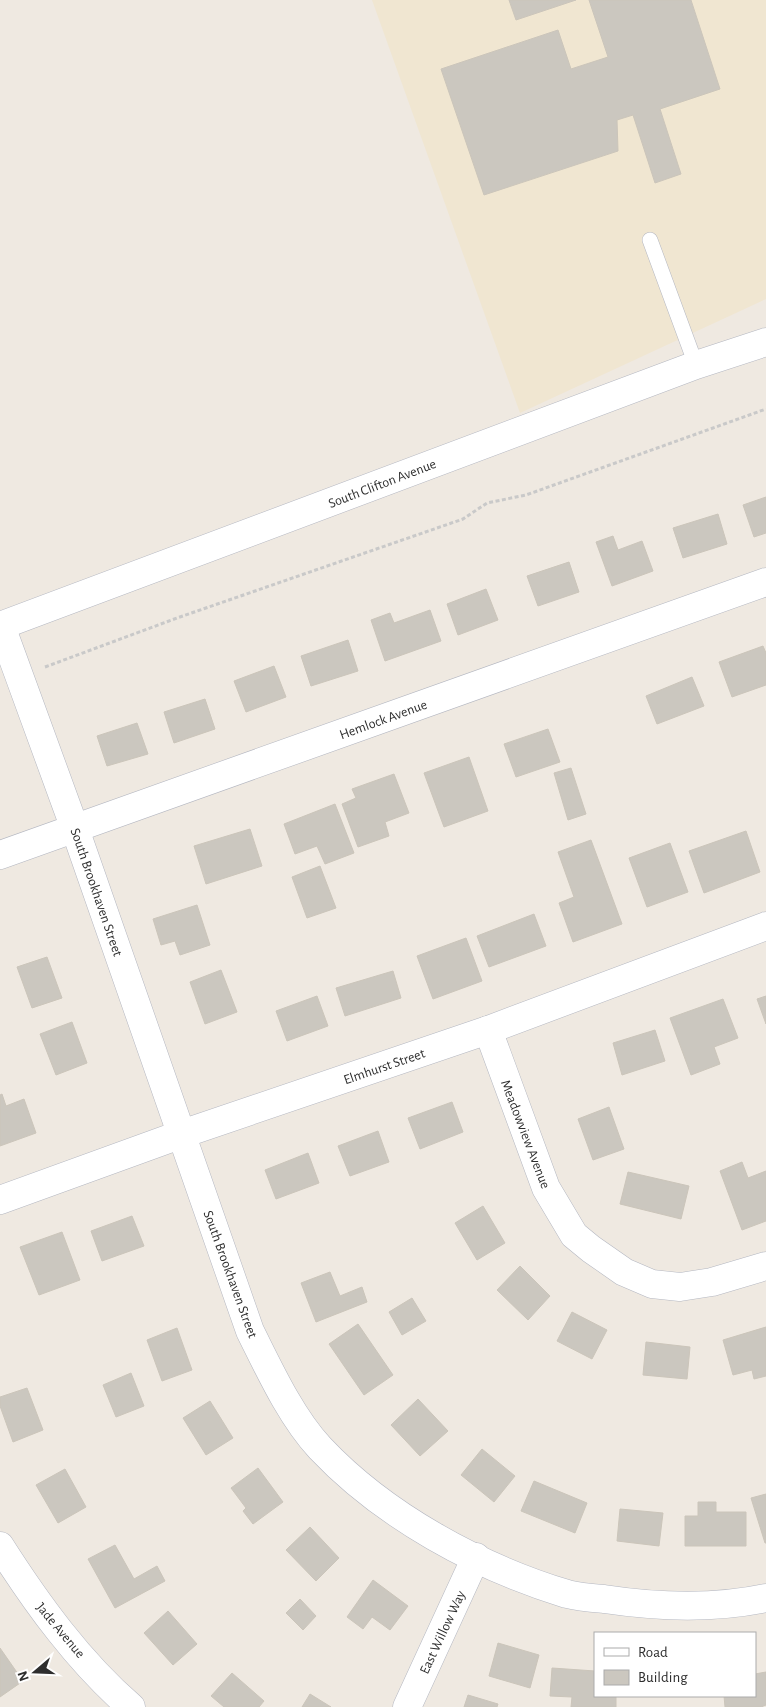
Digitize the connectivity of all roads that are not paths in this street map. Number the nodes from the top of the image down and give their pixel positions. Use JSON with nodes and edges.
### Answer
{"nodes":[{"id":1,"x":650,"y":240,"type":"dead end"},
{"id":2,"x":766,"y":342,"type":"edge"},
{"id":3,"x":696,"y":365,"type":"junction"},
{"id":4,"x":766,"y":582,"type":"edge"},
{"id":5,"x":0,"y":626,"type":"edge"},
{"id":6,"x":75,"y":829,"type":"junction"},
{"id":7,"x":0,"y":855,"type":"edge"},
{"id":8,"x":766,"y":926,"type":"edge"},
{"id":9,"x":488,"y":1030,"type":"junction"},
{"id":10,"x":182,"y":1134,"type":"junction"},
{"id":11,"x":0,"y":1200,"type":"edge"},
{"id":12,"x":766,"y":1266,"type":"edge"},
{"id":13,"x":0,"y":1546,"type":"edge"},
{"id":14,"x":476,"y":1557,"type":"junction"},
{"id":15,"x":766,"y":1598,"type":"edge"},
{"id":16,"x":131,"y":1707,"type":"edge"},
{"id":17,"x":407,"y":1707,"type":"edge"}],
"edges":[{"from":1,"to":3,"type":"lane"},
{"from":2,"to":3,"type":"street","name":"South Clifton Avenue"},
{"from":3,"to":5,"type":"street","name":"South Clifton Avenue"},
{"from":4,"to":6,"type":"street","name":"Hemlock Avenue"},
{"from":5,"to":6,"type":"street","name":"South Brookhaven Street"},
{"from":6,"to":7,"type":"street","name":"Hemlock Avenue"},
{"from":6,"to":10,"type":"street","name":"South Brookhaven Street"},
{"from":8,"to":9,"type":"street","name":"Elmhurst Street"},
{"from":9,"to":10,"type":"street","name":"Elmhurst Street"},
{"from":9,"to":12,"type":"street","name":"Meadowview Avenue"},
{"from":10,"to":11,"type":"street","name":"Elmhurst Street"},
{"from":10,"to":14,"type":"street","name":"South Brookhaven Street"},
{"from":13,"to":16,"type":"street","name":"Jade Avenue"},
{"from":14,"to":15,"type":"street","name":"South Brookhaven Street"},
{"from":14,"to":17,"type":"street","name":"East Willow Way"}]}
